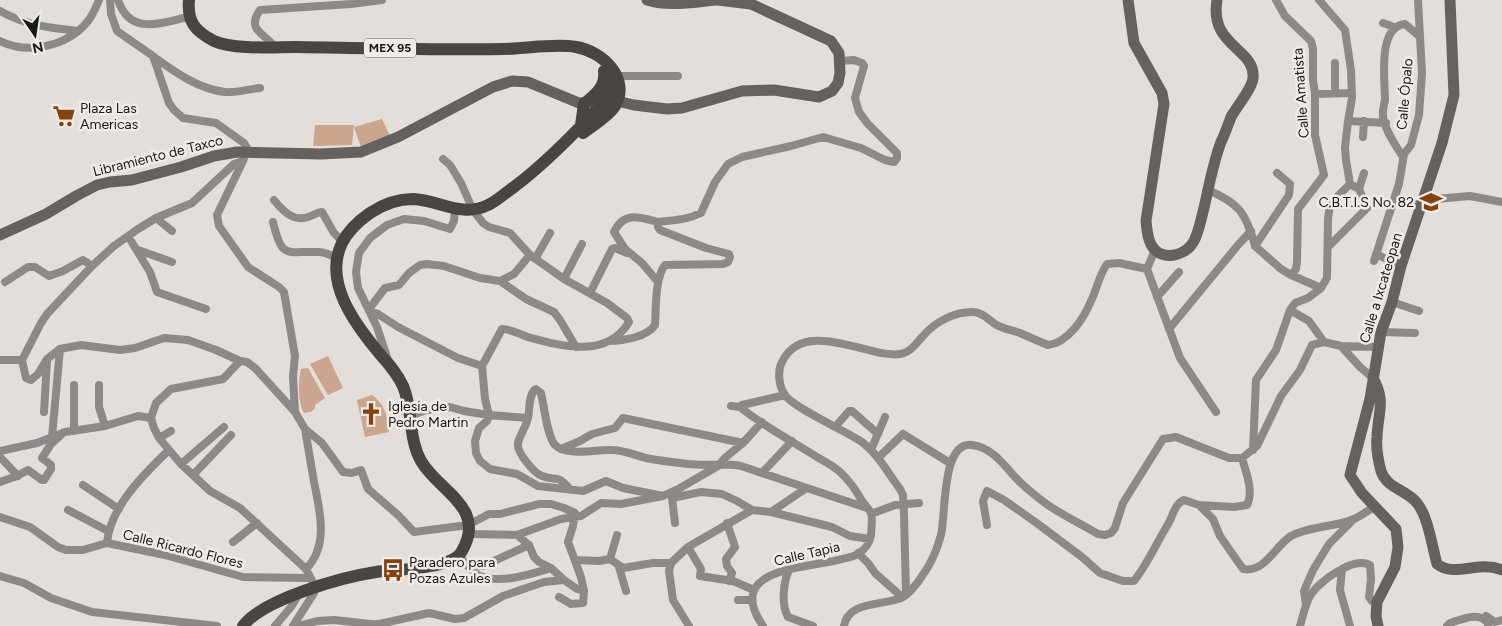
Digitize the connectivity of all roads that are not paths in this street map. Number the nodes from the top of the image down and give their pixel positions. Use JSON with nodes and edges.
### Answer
{"nodes":[{"id":1,"x":99,"y":0,"type":"edge"},
{"id":2,"x":110,"y":0,"type":"edge"},
{"id":3,"x":118,"y":0,"type":"edge"},
{"id":4,"x":189,"y":0,"type":"edge"},
{"id":5,"x":382,"y":0,"type":"edge"},
{"id":6,"x":647,"y":0,"type":"edge"},
{"id":7,"x":717,"y":0,"type":"edge"},
{"id":8,"x":1128,"y":0,"type":"edge"},
{"id":9,"x":1217,"y":0,"type":"edge"},
{"id":10,"x":1276,"y":0,"type":"edge"},
{"id":11,"x":1319,"y":0,"type":"edge"},
{"id":12,"x":1418,"y":0,"type":"edge"},
{"id":13,"x":1450,"y":0,"type":"edge"},
{"id":14,"x":351,"y":2,"type":"edge"},
{"id":15,"x":0,"y":11,"type":"edge"},
{"id":16,"x":188,"y":17,"type":"junction"},
{"id":17,"x":1383,"y":24,"type":"dead end"},
{"id":18,"x":1394,"y":26,"type":"junction"},
{"id":19,"x":77,"y":31,"type":"junction"},
{"id":20,"x":1419,"y":36,"type":"junction"},
{"id":21,"x":0,"y":41,"type":"edge"},
{"id":22,"x":275,"y":47,"type":"junction"},
{"id":23,"x":597,"y":55,"type":"junction"},
{"id":24,"x":153,"y":56,"type":"junction"},
{"id":25,"x":840,"y":62,"type":"junction"},
{"id":26,"x":1335,"y":62,"type":"dead end"},
{"id":27,"x":615,"y":73,"type":"junction"},
{"id":28,"x":678,"y":76,"type":"dead end"},
{"id":29,"x":260,"y":88,"type":"dead end"},
{"id":30,"x":1335,"y":93,"type":"junction"},
{"id":31,"x":1352,"y":93,"type":"junction"},
{"id":32,"x":1315,"y":94,"type":"junction"},
{"id":33,"x":612,"y":100,"type":"junction"},
{"id":34,"x":584,"y":104,"type":"junction"},
{"id":35,"x":1348,"y":121,"type":"junction"},
{"id":36,"x":1364,"y":121,"type":"junction"},
{"id":37,"x":1386,"y":123,"type":"junction"},
{"id":38,"x":581,"y":125,"type":"junction"},
{"id":39,"x":1362,"y":137,"type":"dead end"},
{"id":40,"x":552,"y":154,"type":"junction"},
{"id":41,"x":245,"y":156,"type":"junction"},
{"id":42,"x":1403,"y":157,"type":"junction"},
{"id":43,"x":443,"y":159,"type":"dead end"},
{"id":44,"x":1277,"y":173,"type":"dead end"},
{"id":45,"x":1364,"y":173,"type":"dead end"},
{"id":46,"x":1350,"y":184,"type":"junction"},
{"id":47,"x":1208,"y":190,"type":"junction"},
{"id":48,"x":1359,"y":190,"type":"junction"},
{"id":49,"x":1396,"y":195,"type":"junction"},
{"id":50,"x":1289,"y":196,"type":"junction"},
{"id":51,"x":1306,"y":197,"type":"junction"},
{"id":52,"x":1436,"y":199,"type":"dead end"},
{"id":53,"x":274,"y":200,"type":"dead end"},
{"id":54,"x":1502,"y":202,"type":"edge"},
{"id":55,"x":1422,"y":206,"type":"junction"},
{"id":56,"x":455,"y":209,"type":"junction"},
{"id":57,"x":473,"y":210,"type":"junction"},
{"id":58,"x":156,"y":218,"type":"junction"},
{"id":59,"x":273,"y":222,"type":"dead end"},
{"id":60,"x":658,"y":222,"type":"junction"},
{"id":61,"x":172,"y":231,"type":"dead end"},
{"id":62,"x":1251,"y":232,"type":"junction"},
{"id":63,"x":550,"y":233,"type":"dead end"},
{"id":64,"x":0,"y":235,"type":"edge"},
{"id":65,"x":128,"y":236,"type":"junction"},
{"id":66,"x":343,"y":242,"type":"junction"},
{"id":67,"x":582,"y":244,"type":"dead end"},
{"id":68,"x":1255,"y":246,"type":"junction"},
{"id":69,"x":1328,"y":247,"type":"junction"},
{"id":70,"x":138,"y":250,"type":"junction"},
{"id":71,"x":1155,"y":250,"type":"junction"},
{"id":72,"x":631,"y":255,"type":"junction"},
{"id":73,"x":532,"y":257,"type":"junction"},
{"id":74,"x":338,"y":258,"type":"junction"},
{"id":75,"x":172,"y":262,"type":"dead end"},
{"id":76,"x":92,"y":266,"type":"junction"},
{"id":77,"x":1401,"y":266,"type":"junction"},
{"id":78,"x":1146,"y":269,"type":"junction"},
{"id":79,"x":1179,"y":272,"type":"dead end"},
{"id":80,"x":1291,"y":276,"type":"junction"},
{"id":81,"x":564,"y":279,"type":"junction"},
{"id":82,"x":500,"y":281,"type":"junction"},
{"id":83,"x":5,"y":282,"type":"dead end"},
{"id":84,"x":658,"y":282,"type":"junction"},
{"id":85,"x":1321,"y":288,"type":"junction"},
{"id":86,"x":590,"y":293,"type":"junction"},
{"id":87,"x":1157,"y":297,"type":"junction"},
{"id":88,"x":1392,"y":302,"type":"junction"},
{"id":89,"x":206,"y":310,"type":"dead end"},
{"id":90,"x":1290,"y":310,"type":"junction"},
{"id":91,"x":370,"y":311,"type":"junction"},
{"id":92,"x":1419,"y":311,"type":"dead end"},
{"id":93,"x":1169,"y":328,"type":"junction"},
{"id":94,"x":1381,"y":332,"type":"junction"},
{"id":95,"x":1415,"y":332,"type":"dead end"},
{"id":96,"x":608,"y":341,"type":"junction"},
{"id":97,"x":1324,"y":342,"type":"junction"},
{"id":98,"x":1341,"y":346,"type":"junction"},
{"id":99,"x":1378,"y":346,"type":"junction"},
{"id":100,"x":576,"y":347,"type":"junction"},
{"id":101,"x":60,"y":349,"type":"junction"},
{"id":102,"x":47,"y":359,"type":"junction"},
{"id":103,"x":0,"y":360,"type":"edge"},
{"id":104,"x":22,"y":360,"type":"junction"},
{"id":105,"x":240,"y":361,"type":"junction"},
{"id":106,"x":388,"y":362,"type":"junction"},
{"id":107,"x":482,"y":366,"type":"junction"},
{"id":108,"x":1373,"y":378,"type":"junction"},
{"id":109,"x":74,"y":385,"type":"dead end"},
{"id":110,"x":99,"y":385,"type":"dead end"},
{"id":111,"x":785,"y":395,"type":"junction"},
{"id":112,"x":731,"y":406,"type":"dead end"},
{"id":113,"x":740,"y":407,"type":"junction"},
{"id":114,"x":44,"y":412,"type":"dead end"},
{"id":115,"x":295,"y":412,"type":"junction"},
{"id":116,"x":1216,"y":412,"type":"dead end"},
{"id":117,"x":489,"y":415,"type":"junction"},
{"id":118,"x":410,"y":416,"type":"junction"},
{"id":119,"x":885,"y":417,"type":"dead end"},
{"id":120,"x":151,"y":418,"type":"junction"},
{"id":121,"x":528,"y":418,"type":"junction"},
{"id":122,"x":762,"y":422,"type":"junction"},
{"id":123,"x":105,"y":426,"type":"junction"},
{"id":124,"x":836,"y":426,"type":"junction"},
{"id":125,"x":224,"y":427,"type":"dead end"},
{"id":126,"x":304,"y":429,"type":"junction"},
{"id":127,"x":74,"y":431,"type":"junction"},
{"id":128,"x":171,"y":431,"type":"dead end"},
{"id":129,"x":65,"y":432,"type":"junction"},
{"id":130,"x":878,"y":434,"type":"junction"},
{"id":131,"x":231,"y":435,"type":"dead end"},
{"id":132,"x":52,"y":437,"type":"junction"},
{"id":133,"x":160,"y":438,"type":"junction"},
{"id":134,"x":792,"y":441,"type":"junction"},
{"id":135,"x":744,"y":444,"type":"junction"},
{"id":136,"x":561,"y":449,"type":"junction"},
{"id":137,"x":169,"y":450,"type":"junction"},
{"id":138,"x":872,"y":450,"type":"junction"},
{"id":139,"x":1253,"y":450,"type":"junction"},
{"id":140,"x":0,"y":451,"type":"edge"},
{"id":141,"x":0,"y":457,"type":"edge"},
{"id":142,"x":878,"y":458,"type":"junction"},
{"id":143,"x":1242,"y":458,"type":"junction"},
{"id":144,"x":950,"y":463,"type":"junction"},
{"id":145,"x":181,"y":464,"type":"junction"},
{"id":146,"x":718,"y":466,"type":"junction"},
{"id":147,"x":762,"y":473,"type":"junction"},
{"id":148,"x":193,"y":475,"type":"junction"},
{"id":149,"x":18,"y":476,"type":"junction"},
{"id":150,"x":0,"y":482,"type":"edge"},
{"id":151,"x":83,"y":485,"type":"dead end"},
{"id":152,"x":569,"y":488,"type":"junction"},
{"id":153,"x":805,"y":488,"type":"junction"},
{"id":154,"x":669,"y":495,"type":"junction"},
{"id":155,"x":919,"y":503,"type":"dead end"},
{"id":156,"x":903,"y":504,"type":"junction"},
{"id":157,"x":1199,"y":505,"type":"junction"},
{"id":158,"x":1374,"y":507,"type":"junction"},
{"id":159,"x":119,"y":509,"type":"junction"},
{"id":160,"x":68,"y":510,"type":"dead end"},
{"id":161,"x":752,"y":510,"type":"junction"},
{"id":162,"x":869,"y":511,"type":"junction"},
{"id":163,"x":771,"y":512,"type":"junction"},
{"id":164,"x":575,"y":516,"type":"junction"},
{"id":165,"x":0,"y":517,"type":"edge"},
{"id":166,"x":1354,"y":519,"type":"junction"},
{"id":167,"x":256,"y":523,"type":"junction"},
{"id":168,"x":675,"y":523,"type":"dead end"},
{"id":169,"x":727,"y":523,"type":"junction"},
{"id":170,"x":987,"y":525,"type":"dead end"},
{"id":171,"x":469,"y":529,"type":"junction"},
{"id":172,"x":108,"y":531,"type":"junction"},
{"id":173,"x":517,"y":535,"type":"junction"},
{"id":174,"x":617,"y":535,"type":"dead end"},
{"id":175,"x":870,"y":539,"type":"junction"},
{"id":176,"x":233,"y":542,"type":"dead end"},
{"id":177,"x":107,"y":543,"type":"junction"},
{"id":178,"x":529,"y":545,"type":"junction"},
{"id":179,"x":688,"y":547,"type":"junction"},
{"id":180,"x":858,"y":554,"type":"junction"},
{"id":181,"x":610,"y":559,"type":"junction"},
{"id":182,"x":576,"y":560,"type":"junction"},
{"id":183,"x":463,"y":561,"type":"junction"},
{"id":184,"x":671,"y":563,"type":"junction"},
{"id":185,"x":619,"y":567,"type":"junction"},
{"id":186,"x":551,"y":568,"type":"junction"},
{"id":187,"x":790,"y":568,"type":"junction"},
{"id":188,"x":306,"y":569,"type":"junction"},
{"id":189,"x":1342,"y":569,"type":"junction"},
{"id":190,"x":1502,"y":570,"type":"edge"},
{"id":191,"x":0,"y":576,"type":"edge"},
{"id":192,"x":632,"y":576,"type":"dead end"},
{"id":193,"x":622,"y":578,"type":"junction"},
{"id":194,"x":564,"y":580,"type":"junction"},
{"id":195,"x":729,"y":581,"type":"junction"},
{"id":196,"x":312,"y":582,"type":"junction"},
{"id":197,"x":754,"y":590,"type":"junction"},
{"id":198,"x":584,"y":591,"type":"junction"},
{"id":199,"x":626,"y":591,"type":"dead end"},
{"id":200,"x":299,"y":594,"type":"junction"},
{"id":201,"x":904,"y":596,"type":"junction"},
{"id":202,"x":559,"y":597,"type":"dead end"},
{"id":203,"x":738,"y":600,"type":"dead end"},
{"id":204,"x":752,"y":600,"type":"junction"},
{"id":205,"x":1377,"y":602,"type":"junction"},
{"id":206,"x":1306,"y":605,"type":"junction"},
{"id":207,"x":1502,"y":620,"type":"edge"},
{"id":208,"x":1486,"y":622,"type":"edge"},
{"id":209,"x":375,"y":625,"type":"edge"},
{"id":210,"x":218,"y":626,"type":"edge"},
{"id":211,"x":244,"y":626,"type":"edge"},
{"id":212,"x":275,"y":626,"type":"edge"},
{"id":213,"x":293,"y":626,"type":"edge"},
{"id":214,"x":298,"y":626,"type":"edge"},
{"id":215,"x":390,"y":626,"type":"edge"},
{"id":216,"x":690,"y":626,"type":"edge"},
{"id":217,"x":763,"y":626,"type":"edge"},
{"id":218,"x":813,"y":626,"type":"edge"},
{"id":219,"x":844,"y":626,"type":"edge"},
{"id":220,"x":1300,"y":626,"type":"edge"},
{"id":221,"x":1350,"y":626,"type":"edge"},
{"id":222,"x":1378,"y":626,"type":"edge"},
{"id":223,"x":1447,"y":626,"type":"edge"}],
"edges":[{"from":1,"to":19,"type":"street"},
{"from":2,"to":24,"type":"street"},
{"from":3,"to":16,"type":"street"},
{"from":4,"to":16,"type":"main road"},
{"from":5,"to":14,"type":"street"},
{"from":6,"to":7,"type":"main road"},
{"from":7,"to":25,"type":"main road"},
{"from":8,"to":71,"type":"main road"},
{"from":9,"to":47,"type":"main road"},
{"from":10,"to":32,"type":"street","name":"Calle Amatista"},
{"from":11,"to":31,"type":"street"},
{"from":12,"to":20,"type":"street","name":"Calle Ópalo"},
{"from":13,"to":55,"type":"main road","name":"Calle a Ixcateopan"},
{"from":14,"to":22,"type":"street"},
{"from":15,"to":19,"type":"street"},
{"from":16,"to":22,"type":"main road","number":"MEX 95"},
{"from":17,"to":18,"type":"street"},
{"from":18,"to":20,"type":"street"},
{"from":18,"to":37,"type":"street"},
{"from":19,"to":21,"type":"street"},
{"from":20,"to":42,"type":"street","name":"Calle Ópalo"},
{"from":22,"to":23,"type":"main road","number":"MEX 95"},
{"from":23,"to":27,"type":"main road","number":"MEX 95"},
{"from":23,"to":34,"type":"main road"},
{"from":24,"to":29,"type":"street"},
{"from":24,"to":41,"type":"street"},
{"from":25,"to":33,"type":"main road"},
{"from":25,"to":60,"type":"street"},
{"from":26,"to":30,"type":"street"},
{"from":27,"to":28,"type":"street"},
{"from":27,"to":33,"type":"main road"},
{"from":30,"to":31,"type":"street"},
{"from":30,"to":32,"type":"street"},
{"from":31,"to":35,"type":"street"},
{"from":32,"to":51,"type":"street","name":"Calle Amatista"},
{"from":33,"to":34,"type":"main road"},
{"from":33,"to":38,"type":"main road"},
{"from":33,"to":40,"type":"main road"},
{"from":34,"to":38,"type":"main road"},
{"from":34,"to":41,"type":"main road","name":"Libramiento de Taxco"},
{"from":35,"to":36,"type":"street"},
{"from":35,"to":46,"type":"street"},
{"from":36,"to":37,"type":"street"},
{"from":36,"to":39,"type":"street"},
{"from":37,"to":42,"type":"street"},
{"from":38,"to":40,"type":"main road"},
{"from":40,"to":57,"type":"main road"},
{"from":41,"to":58,"type":"street"},
{"from":41,"to":64,"type":"main road","name":"Libramiento de Taxco"},
{"from":41,"to":115,"type":"street"},
{"from":42,"to":49,"type":"street","name":"Calle Ópalo"},
{"from":43,"to":57,"type":"street"},
{"from":44,"to":50,"type":"street"},
{"from":45,"to":48,"type":"street"},
{"from":46,"to":48,"type":"street"},
{"from":46,"to":69,"type":"street"},
{"from":47,"to":62,"type":"street"},
{"from":47,"to":71,"type":"main road"},
{"from":48,"to":69,"type":"street"},
{"from":49,"to":55,"type":"street"},
{"from":49,"to":77,"type":"street","name":"Calle Ópalo"},
{"from":50,"to":51,"type":"street"},
{"from":50,"to":68,"type":"street"},
{"from":51,"to":80,"type":"street","name":"Calle Amatista"},
{"from":52,"to":54,"type":"street"},
{"from":53,"to":66,"type":"street"},
{"from":55,"to":77,"type":"main road","name":"Calle a Ixcateopan"},
{"from":56,"to":57,"type":"main road"},
{"from":56,"to":66,"type":"main road"},
{"from":56,"to":91,"type":"street"},
{"from":57,"to":73,"type":"street"},
{"from":58,"to":61,"type":"street"},
{"from":58,"to":65,"type":"street"},
{"from":59,"to":74,"type":"street"},
{"from":60,"to":72,"type":"street"},
{"from":60,"to":84,"type":"street"},
{"from":62,"to":68,"type":"street"},
{"from":62,"to":93,"type":"street"},
{"from":63,"to":73,"type":"street"},
{"from":65,"to":70,"type":"street"},
{"from":65,"to":76,"type":"street"},
{"from":66,"to":74,"type":"main road"},
{"from":67,"to":81,"type":"street"},
{"from":68,"to":80,"type":"street"},
{"from":69,"to":85,"type":"street"},
{"from":70,"to":75,"type":"street"},
{"from":70,"to":89,"type":"street"},
{"from":71,"to":78,"type":"street"},
{"from":72,"to":84,"type":"street"},
{"from":72,"to":86,"type":"street"},
{"from":73,"to":81,"type":"street"},
{"from":73,"to":82,"type":"street"},
{"from":74,"to":106,"type":"main road"},
{"from":76,"to":83,"type":"street"},
{"from":76,"to":104,"type":"street"},
{"from":77,"to":88,"type":"main road","name":"Calle a Ixcateopan"},
{"from":78,"to":87,"type":"street"},
{"from":78,"to":111,"type":"street"},
{"from":79,"to":87,"type":"street"},
{"from":80,"to":85,"type":"street"},
{"from":81,"to":86,"type":"street"},
{"from":82,"to":91,"type":"street"},
{"from":82,"to":100,"type":"street"},
{"from":84,"to":96,"type":"street"},
{"from":85,"to":90,"type":"street"},
{"from":86,"to":96,"type":"street"},
{"from":87,"to":93,"type":"street"},
{"from":88,"to":92,"type":"street"},
{"from":88,"to":94,"type":"main road","name":"Calle a Ixcateopan"},
{"from":90,"to":97,"type":"street"},
{"from":90,"to":139,"type":"street"},
{"from":91,"to":106,"type":"street"},
{"from":91,"to":107,"type":"street"},
{"from":93,"to":116,"type":"street"},
{"from":94,"to":95,"type":"street"},
{"from":94,"to":99,"type":"main road","name":"Calle a Ixcateopan"},
{"from":96,"to":100,"type":"street"},
{"from":97,"to":98,"type":"street"},
{"from":97,"to":139,"type":"street"},
{"from":98,"to":99,"type":"street"},
{"from":98,"to":108,"type":"street"},
{"from":99,"to":108,"type":"main road","name":"Calle a Ixcateopan"},
{"from":100,"to":107,"type":"street"},
{"from":101,"to":102,"type":"street"},
{"from":101,"to":105,"type":"street"},
{"from":101,"to":132,"type":"street"},
{"from":102,"to":104,"type":"street"},
{"from":102,"to":114,"type":"street"},
{"from":103,"to":104,"type":"street"},
{"from":105,"to":115,"type":"street"},
{"from":105,"to":120,"type":"street"},
{"from":106,"to":118,"type":"main road"},
{"from":107,"to":117,"type":"street"},
{"from":108,"to":158,"type":"main road"},
{"from":108,"to":190,"type":"main road","name":"Calle a Ixcateopan"},
{"from":109,"to":127,"type":"street"},
{"from":110,"to":123,"type":"street"},
{"from":111,"to":113,"type":"street"},
{"from":111,"to":124,"type":"street"},
{"from":112,"to":113,"type":"street"},
{"from":113,"to":122,"type":"street"},
{"from":115,"to":126,"type":"street"},
{"from":117,"to":118,"type":"street"},
{"from":117,"to":121,"type":"street"},
{"from":117,"to":152,"type":"street"},
{"from":118,"to":171,"type":"main road"},
{"from":119,"to":130,"type":"street"},
{"from":120,"to":123,"type":"street"},
{"from":120,"to":133,"type":"street"},
{"from":121,"to":136,"type":"street"},
{"from":121,"to":152,"type":"street"},
{"from":122,"to":134,"type":"street"},
{"from":122,"to":135,"type":"street"},
{"from":123,"to":127,"type":"street"},
{"from":124,"to":130,"type":"street"},
{"from":124,"to":138,"type":"street"},
{"from":125,"to":145,"type":"street"},
{"from":126,"to":171,"type":"street"},
{"from":126,"to":188,"type":"street"},
{"from":127,"to":129,"type":"street"},
{"from":128,"to":133,"type":"street"},
{"from":129,"to":132,"type":"street"},
{"from":129,"to":149,"type":"street"},
{"from":130,"to":138,"type":"street"},
{"from":131,"to":148,"type":"street"},
{"from":132,"to":140,"type":"street"},
{"from":133,"to":137,"type":"street"},
{"from":134,"to":147,"type":"street"},
{"from":134,"to":162,"type":"street"},
{"from":135,"to":136,"type":"street"},
{"from":135,"to":146,"type":"street"},
{"from":136,"to":146,"type":"street"},
{"from":137,"to":145,"type":"street"},
{"from":137,"to":159,"type":"street"},
{"from":138,"to":142,"type":"street"},
{"from":139,"to":143,"type":"street"},
{"from":141,"to":149,"type":"street"},
{"from":142,"to":144,"type":"street"},
{"from":142,"to":156,"type":"street"},
{"from":143,"to":144,"type":"street"},
{"from":143,"to":157,"type":"street"},
{"from":144,"to":201,"type":"street"},
{"from":145,"to":148,"type":"street"},
{"from":146,"to":147,"type":"street"},
{"from":146,"to":154,"type":"street"},
{"from":147,"to":153,"type":"street"},
{"from":148,"to":167,"type":"street"},
{"from":149,"to":150,"type":"street"},
{"from":151,"to":159,"type":"street"},
{"from":152,"to":154,"type":"street"},
{"from":153,"to":162,"type":"street"},
{"from":153,"to":163,"type":"street"},
{"from":154,"to":161,"type":"street"},
{"from":154,"to":164,"type":"street"},
{"from":154,"to":168,"type":"street"},
{"from":155,"to":156,"type":"street"},
{"from":156,"to":162,"type":"street"},
{"from":156,"to":201,"type":"street"},
{"from":157,"to":166,"type":"street"},
{"from":157,"to":170,"type":"street"},
{"from":158,"to":166,"type":"street"},
{"from":158,"to":205,"type":"main road"},
{"from":159,"to":172,"type":"street"},
{"from":160,"to":172,"type":"street"},
{"from":161,"to":163,"type":"street"},
{"from":161,"to":169,"type":"street"},
{"from":162,"to":175,"type":"street"},
{"from":163,"to":175,"type":"street"},
{"from":164,"to":171,"type":"street"},
{"from":164,"to":173,"type":"street"},
{"from":164,"to":182,"type":"street"},
{"from":165,"to":177,"type":"street","name":"Calle Ricardo Flores"},
{"from":166,"to":206,"type":"street"},
{"from":167,"to":176,"type":"street"},
{"from":167,"to":188,"type":"street"},
{"from":169,"to":179,"type":"street"},
{"from":169,"to":195,"type":"street"},
{"from":171,"to":173,"type":"street"},
{"from":171,"to":183,"type":"main road"},
{"from":172,"to":177,"type":"street"},
{"from":173,"to":178,"type":"street"},
{"from":174,"to":181,"type":"street"},
{"from":175,"to":180,"type":"street","name":"Calle Tapia"},
{"from":177,"to":196,"type":"street","name":"Calle Ricardo Flores"},
{"from":178,"to":183,"type":"street"},
{"from":178,"to":186,"type":"street"},
{"from":179,"to":184,"type":"street"},
{"from":179,"to":195,"type":"street"},
{"from":180,"to":187,"type":"street","name":"Calle Tapia"},
{"from":180,"to":201,"type":"street"},
{"from":181,"to":182,"type":"street"},
{"from":181,"to":185,"type":"street"},
{"from":182,"to":198,"type":"street"},
{"from":183,"to":186,"type":"street"},
{"from":183,"to":196,"type":"main road"},
{"from":184,"to":185,"type":"street"},
{"from":184,"to":216,"type":"street"},
{"from":185,"to":193,"type":"street"},
{"from":186,"to":194,"type":"street"},
{"from":187,"to":197,"type":"street","name":"Calle Tapia"},
{"from":187,"to":218,"type":"street"},
{"from":188,"to":196,"type":"street"},
{"from":189,"to":205,"type":"street"},
{"from":189,"to":206,"type":"street"},
{"from":189,"to":221,"type":"street"},
{"from":191,"to":210,"type":"street"},
{"from":192,"to":193,"type":"street"},
{"from":193,"to":199,"type":"street"},
{"from":194,"to":198,"type":"street"},
{"from":194,"to":209,"type":"street"},
{"from":195,"to":197,"type":"street"},
{"from":196,"to":200,"type":"main road"},
{"from":196,"to":213,"type":"street"},
{"from":197,"to":204,"type":"street"},
{"from":198,"to":202,"type":"street"},
{"from":200,"to":211,"type":"main road"},
{"from":200,"to":212,"type":"street"},
{"from":201,"to":219,"type":"street"},
{"from":203,"to":204,"type":"street"},
{"from":204,"to":217,"type":"street"},
{"from":205,"to":222,"type":"main road"},
{"from":206,"to":220,"type":"street"},
{"from":207,"to":208,"type":"street"},
{"from":208,"to":223,"type":"street"},
{"from":209,"to":214,"type":"street"},
{"from":209,"to":215,"type":"street"}]}
